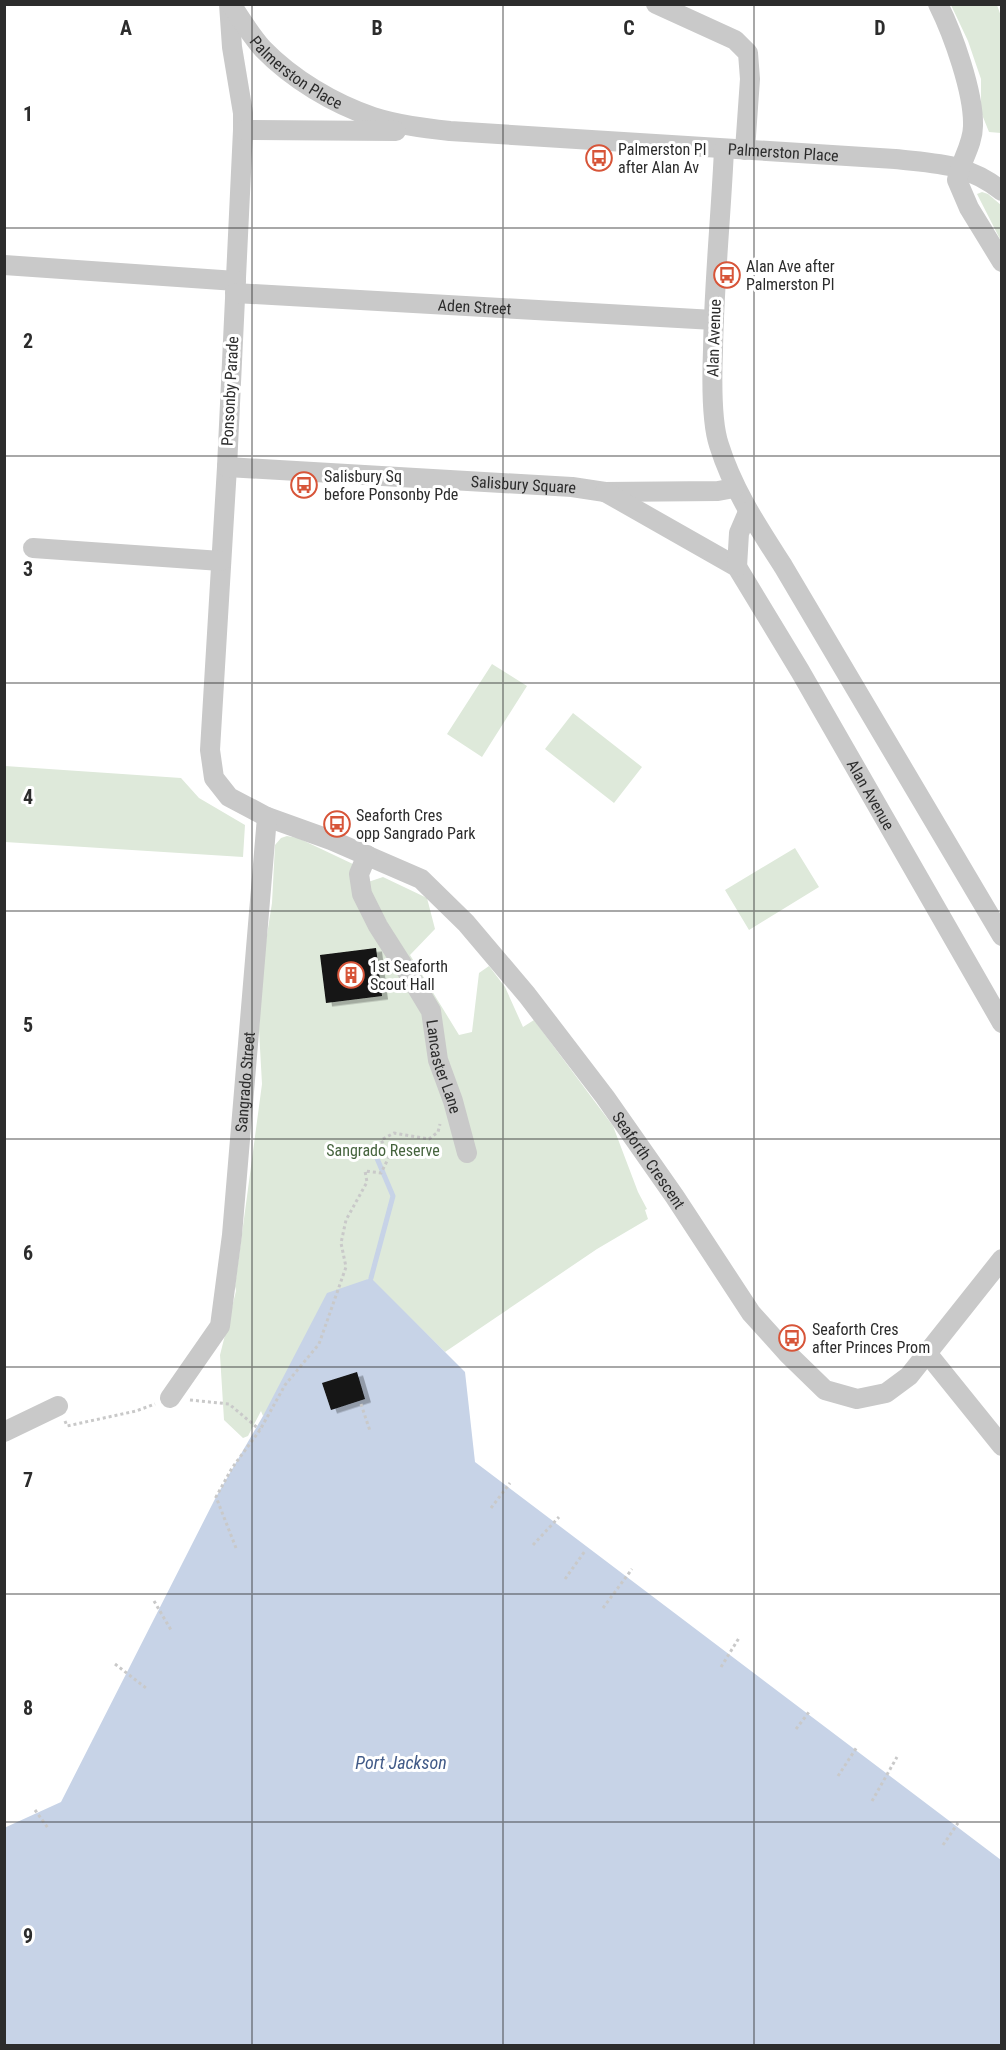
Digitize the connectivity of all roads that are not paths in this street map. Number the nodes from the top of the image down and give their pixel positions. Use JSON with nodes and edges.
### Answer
{"nodes":[{"id":1,"x":230,"y":4,"type":"edge"},
{"id":2,"x":656,"y":4,"type":"edge"},
{"id":3,"x":938,"y":4,"type":"edge"},
{"id":4,"x":243,"y":130,"type":"junction"},
{"id":5,"x":450,"y":131,"type":"junction"},
{"id":6,"x":724,"y":149,"type":"junction"},
{"id":7,"x":745,"y":150,"type":"junction"},
{"id":8,"x":959,"y":167,"type":"junction"},
{"id":9,"x":1002,"y":191,"type":"edge"},
{"id":10,"x":1002,"y":262,"type":"edge"},
{"id":11,"x":4,"y":265,"type":"edge"},
{"id":12,"x":236,"y":287,"type":"junction"},
{"id":13,"x":714,"y":320,"type":"junction"},
{"id":14,"x":227,"y":467,"type":"junction"},
{"id":15,"x":734,"y":488,"type":"junction"},
{"id":16,"x":605,"y":492,"type":"junction"},
{"id":17,"x":748,"y":512,"type":"junction"},
{"id":18,"x":33,"y":548,"type":"dead end"},
{"id":19,"x":221,"y":561,"type":"junction"},
{"id":20,"x":737,"y":567,"type":"junction"},
{"id":21,"x":267,"y":817,"type":"junction"},
{"id":22,"x":366,"y":855,"type":"junction"},
{"id":23,"x":1002,"y":936,"type":"edge"},
{"id":24,"x":1002,"y":1023,"type":"edge"},
{"id":25,"x":467,"y":1153,"type":"dead end"},
{"id":26,"x":1002,"y":1259,"type":"edge"},
{"id":27,"x":927,"y":1353,"type":"junction"},
{"id":28,"x":170,"y":1398,"type":"road end"},
{"id":29,"x":58,"y":1406,"type":"road end"},
{"id":30,"x":4,"y":1432,"type":"edge"},
{"id":31,"x":1002,"y":1446,"type":"edge"}],
"edges":[{"from":1,"to":4,"type":"street","name":"Ponsonby Parade"},
{"from":1,"to":5,"type":"street","name":"Palmerston Place"},
{"from":2,"to":7,"type":"street"},
{"from":3,"to":8,"type":"street"},
{"from":4,"to":5,"type":"street","name":"Palmerston Place"},
{"from":4,"to":12,"type":"street","name":"Ponsonby Parade"},
{"from":5,"to":6,"type":"street","name":"Palmerston Place"},
{"from":6,"to":7,"type":"street","name":"Palmerston Place"},
{"from":6,"to":13,"type":"street","name":"Alan Avenue"},
{"from":7,"to":8,"type":"street","name":"Palmerston Place"},
{"from":8,"to":9,"type":"street","name":"Palmerston Place"},
{"from":8,"to":10,"type":"street"},
{"from":11,"to":12,"type":"street","name":"Aden Street"},
{"from":12,"to":13,"type":"street","name":"Aden Street"},
{"from":12,"to":14,"type":"street","name":"Ponsonby Parade"},
{"from":13,"to":15,"type":"street","name":"Alan Avenue"},
{"from":14,"to":16,"type":"street","name":"Salisbury Square"},
{"from":14,"to":19,"type":"street","name":"Ponsonby Parade"},
{"from":15,"to":16,"type":"street"},
{"from":15,"to":17,"type":"street","name":"Alan Avenue"},
{"from":16,"to":20,"type":"street","name":"Alan Avenue"},
{"from":17,"to":20,"type":"street"},
{"from":17,"to":23,"type":"street","name":"Alan Avenue"},
{"from":18,"to":19,"type":"street"},
{"from":19,"to":21,"type":"street","name":"Ponsonby Parade"},
{"from":20,"to":24,"type":"street","name":"Alan Avenue"},
{"from":21,"to":22,"type":"street","name":"Seaforth Crescent"},
{"from":21,"to":28,"type":"street","name":"Sangrado Street"},
{"from":22,"to":25,"type":"street","name":"Lancaster Lane"},
{"from":22,"to":27,"type":"street","name":"Seaforth Crescent"},
{"from":26,"to":27,"type":"street","name":"Seaforth Crescent"},
{"from":27,"to":31,"type":"street"},
{"from":29,"to":30,"type":"street"}]}
